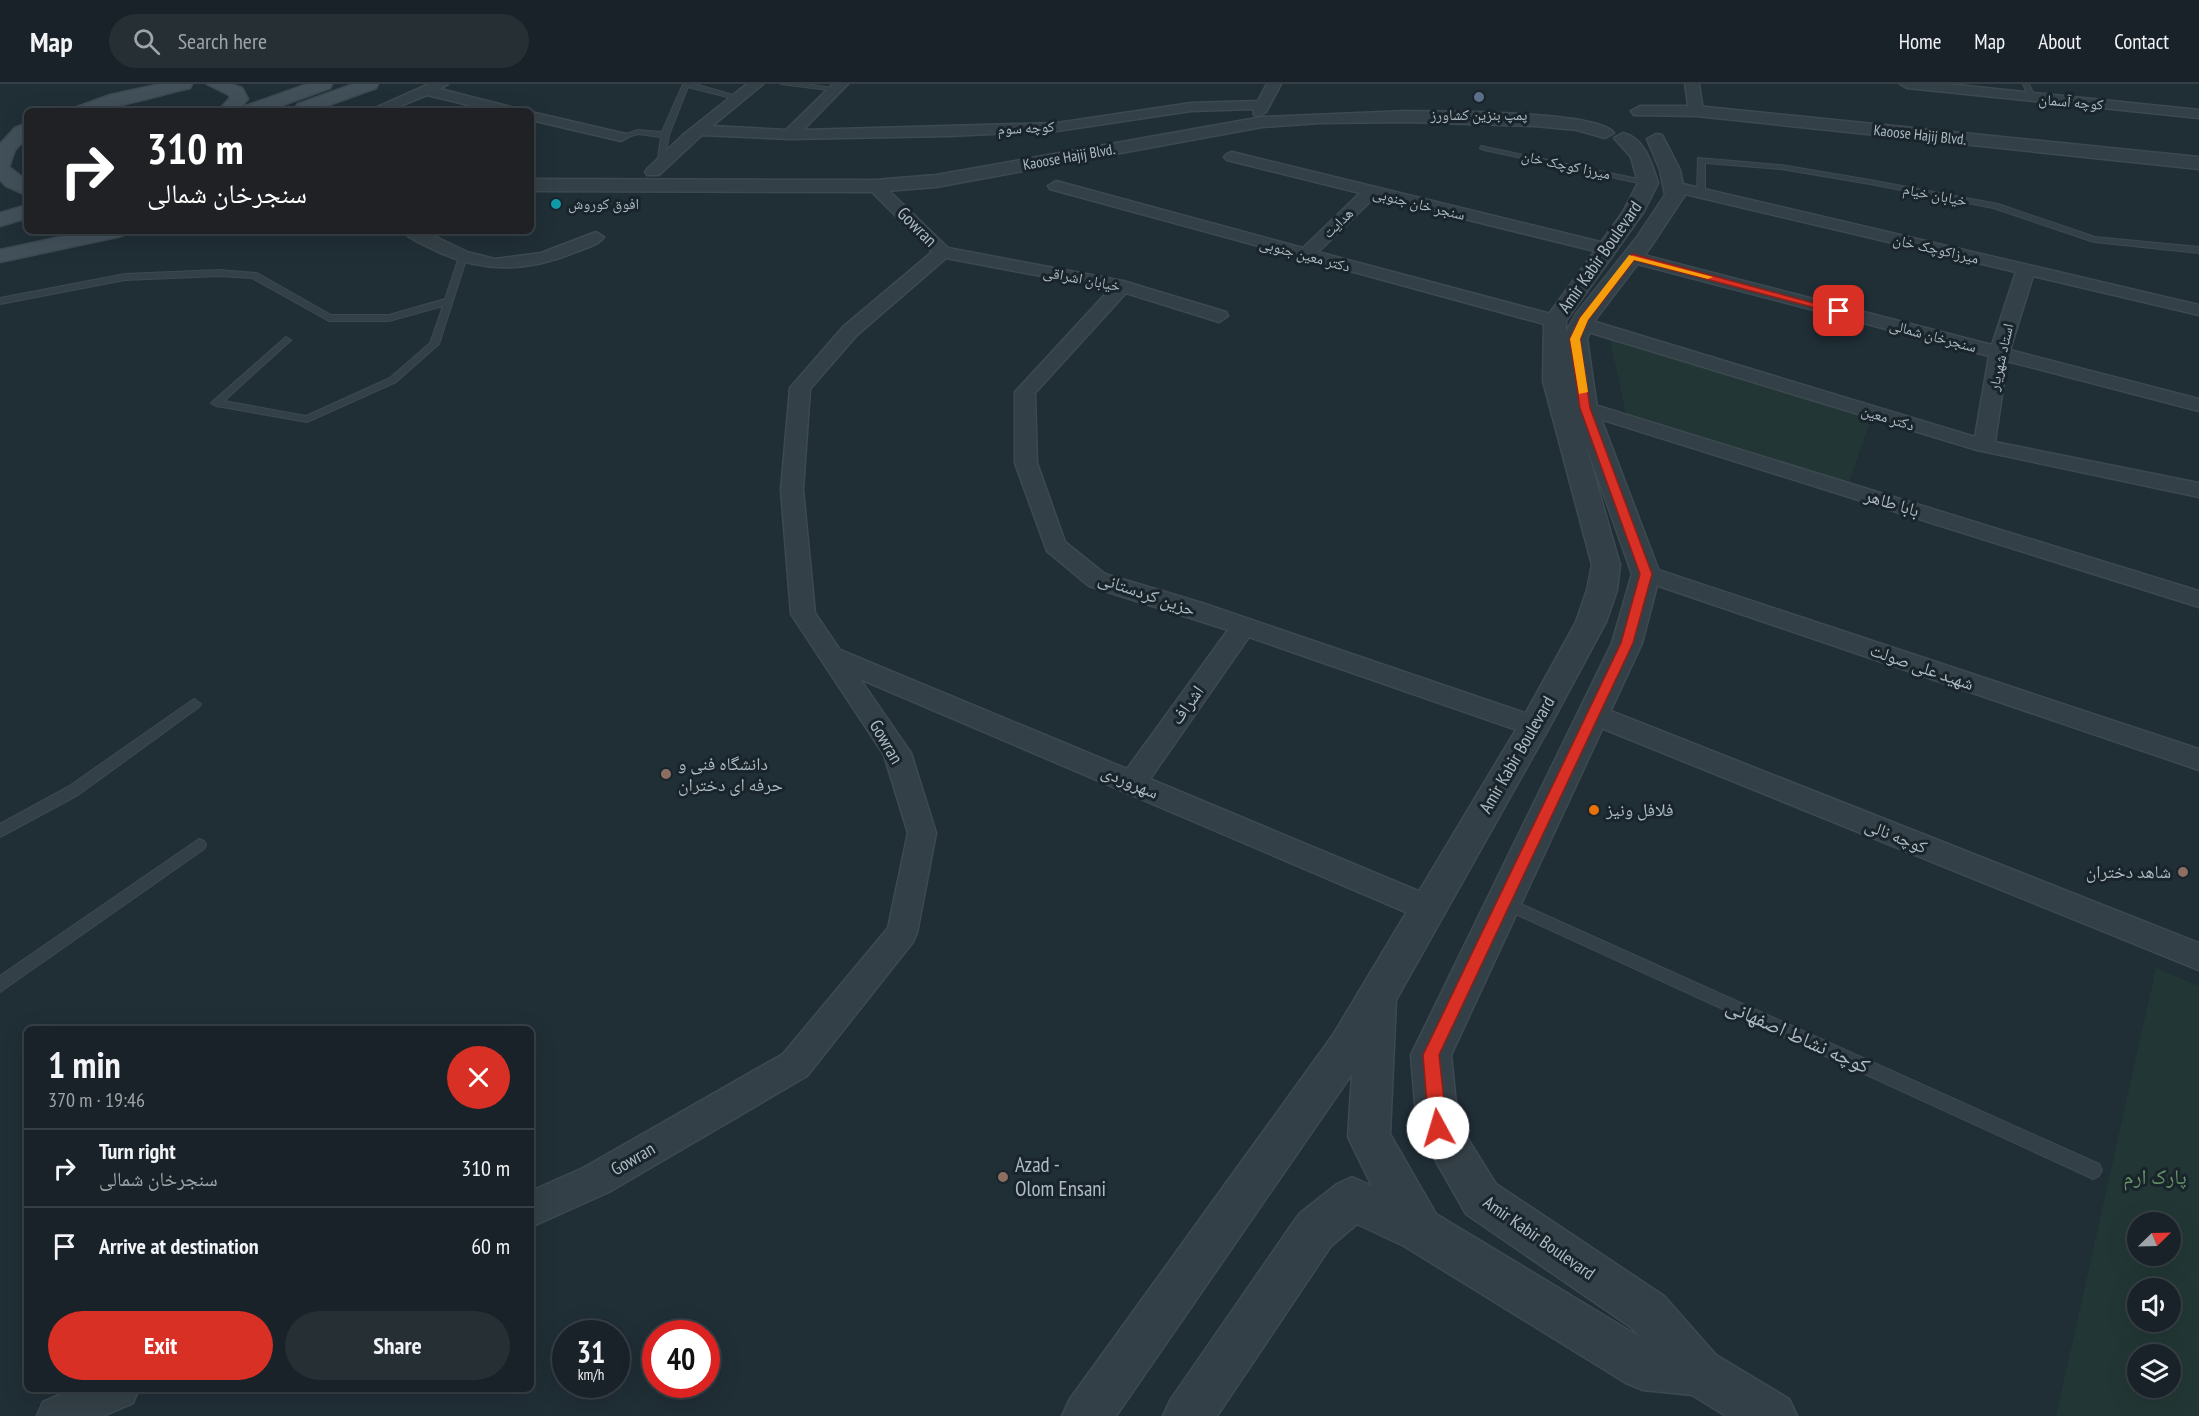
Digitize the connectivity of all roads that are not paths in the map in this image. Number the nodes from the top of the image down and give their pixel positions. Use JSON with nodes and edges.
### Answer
{"nodes":[{"id":1,"x":138,"y":84,"type":"edge"},
{"id":2,"x":184,"y":84,"type":"edge"},
{"id":3,"x":215,"y":84,"type":"edge"},
{"id":4,"x":324,"y":84,"type":"edge"},
{"id":5,"x":442,"y":84,"type":"edge"},
{"id":6,"x":687,"y":84,"type":"edge"},
{"id":7,"x":756,"y":84,"type":"edge"},
{"id":8,"x":784,"y":84,"type":"edge"},
{"id":9,"x":1261,"y":84,"type":"edge"},
{"id":10,"x":1274,"y":84,"type":"edge"},
{"id":11,"x":1692,"y":84,"type":"edge"},
{"id":12,"x":1907,"y":84,"type":"edge"},
{"id":13,"x":2026,"y":84,"type":"edge"},
{"id":14,"x":377,"y":86,"type":"edge"},
{"id":15,"x":839,"y":86,"type":"edge"},
{"id":16,"x":425,"y":90,"type":"junction"},
{"id":17,"x":739,"y":98,"type":"junction"},
{"id":18,"x":2034,"y":99,"type":"junction"},
{"id":19,"x":76,"y":108,"type":"edge"},
{"id":20,"x":79,"y":108,"type":"edge"},
{"id":21,"x":230,"y":108,"type":"edge"},
{"id":22,"x":257,"y":108,"type":"edge"},
{"id":23,"x":307,"y":108,"type":"edge"},
{"id":24,"x":340,"y":108,"type":"edge"},
{"id":25,"x":382,"y":108,"type":"edge"},
{"id":26,"x":498,"y":108,"type":"edge"},
{"id":27,"x":1594,"y":111,"type":"joint"},
{"id":28,"x":1695,"y":111,"type":"junction"},
{"id":29,"x":1260,"y":113,"type":"junction"},
{"id":30,"x":2199,"y":114,"type":"edge"},
{"id":31,"x":534,"y":117,"type":"edge"},
{"id":32,"x":1637,"y":127,"type":"junction"},
{"id":33,"x":24,"y":130,"type":"edge"},
{"id":34,"x":694,"y":134,"type":"junction"},
{"id":35,"x":665,"y":135,"type":"junction"},
{"id":36,"x":790,"y":135,"type":"junction"},
{"id":37,"x":621,"y":138,"type":"joint"},
{"id":38,"x":1484,"y":148,"type":"dead end"},
{"id":39,"x":1232,"y":157,"type":"dead end"},
{"id":40,"x":2199,"y":163,"type":"edge"},
{"id":41,"x":657,"y":167,"type":"junction"},
{"id":42,"x":0,"y":168,"type":"edge"},
{"id":43,"x":534,"y":173,"type":"edge"},
{"id":44,"x":2199,"y":174,"type":"edge"},
{"id":45,"x":875,"y":178,"type":"junction"},
{"id":46,"x":534,"y":185,"type":"edge"},
{"id":47,"x":1056,"y":186,"type":"dead end"},
{"id":48,"x":24,"y":188,"type":"edge"},
{"id":49,"x":1674,"y":188,"type":"junction"},
{"id":50,"x":24,"y":191,"type":"edge"},
{"id":51,"x":1371,"y":192,"type":"junction"},
{"id":52,"x":2,"y":200,"type":"edge"},
{"id":53,"x":24,"y":212,"type":"edge"},
{"id":54,"x":0,"y":220,"type":"edge"},
{"id":55,"x":103,"y":234,"type":"edge"},
{"id":56,"x":417,"y":234,"type":"edge"},
{"id":57,"x":596,"y":237,"type":"dead end"},
{"id":58,"x":2199,"y":250,"type":"edge"},
{"id":59,"x":942,"y":252,"type":"junction"},
{"id":60,"x":1619,"y":253,"type":"junction"},
{"id":61,"x":1305,"y":255,"type":"junction"},
{"id":62,"x":0,"y":256,"type":"edge"},
{"id":63,"x":463,"y":257,"type":"junction"},
{"id":64,"x":2026,"y":270,"type":"junction"},
{"id":65,"x":1123,"y":286,"type":"junction"},
{"id":66,"x":449,"y":301,"type":"junction"},
{"id":67,"x":0,"y":302,"type":"edge"},
{"id":68,"x":2199,"y":310,"type":"edge"},
{"id":69,"x":1220,"y":316,"type":"dead end"},
{"id":70,"x":1568,"y":323,"type":"junction"},
{"id":71,"x":286,"y":340,"type":"dead end"},
{"id":72,"x":1999,"y":353,"type":"junction"},
{"id":73,"x":2199,"y":405,"type":"edge"},
{"id":74,"x":1585,"y":408,"type":"junction"},
{"id":75,"x":1984,"y":446,"type":"junction"},
{"id":76,"x":2199,"y":490,"type":"edge"},
{"id":77,"x":1606,"y":565,"type":"junction"},
{"id":78,"x":1646,"y":574,"type":"junction"},
{"id":79,"x":2199,"y":599,"type":"edge"},
{"id":80,"x":1243,"y":627,"type":"junction"},
{"id":81,"x":831,"y":656,"type":"junction"},
{"id":82,"x":194,"y":704,"type":"dead end"},
{"id":83,"x":1593,"y":714,"type":"junction"},
{"id":84,"x":1534,"y":726,"type":"junction"},
{"id":85,"x":2199,"y":760,"type":"edge"},
{"id":86,"x":1132,"y":783,"type":"junction"},
{"id":87,"x":0,"y":831,"type":"edge"},
{"id":88,"x":199,"y":845,"type":"dead end"},
{"id":89,"x":1503,"y":902,"type":"junction"},
{"id":90,"x":1429,"y":909,"type":"junction"},
{"id":91,"x":2199,"y":957,"type":"edge"},
{"id":92,"x":0,"y":985,"type":"edge"},
{"id":93,"x":1377,"y":997,"type":"junction"},
{"id":94,"x":2093,"y":1170,"type":"dead end"},
{"id":95,"x":534,"y":1208,"type":"edge"},
{"id":96,"x":1420,"y":1230,"type":"junction"},
{"id":97,"x":1699,"y":1372,"type":"junction"},
{"id":98,"x":112,"y":1392,"type":"edge"},
{"id":99,"x":57,"y":1416,"type":"edge"},
{"id":100,"x":1087,"y":1416,"type":"edge"},
{"id":101,"x":1188,"y":1416,"type":"edge"},
{"id":102,"x":1772,"y":1416,"type":"edge"}],
"edges":[{"from":1,"to":19,"type":"main road"},
{"from":2,"to":20,"type":"main road"},
{"from":3,"to":21,"type":"main road"},
{"from":4,"to":22,"type":"main road"},
{"from":5,"to":16,"type":"street"},
{"from":6,"to":17,"type":"lane"},
{"from":6,"to":35,"type":"lane"},
{"from":7,"to":17,"type":"street"},
{"from":8,"to":15,"type":"lane"},
{"from":9,"to":29,"type":"street"},
{"from":10,"to":29,"type":"street"},
{"from":11,"to":28,"type":"street"},
{"from":12,"to":18,"type":"street","name":"کوچه آسمان"},
{"from":13,"to":18,"type":"lane"},
{"from":14,"to":23,"type":"main road"},
{"from":14,"to":24,"type":"main road"},
{"from":15,"to":36,"type":"street"},
{"from":16,"to":25,"type":"street"},
{"from":16,"to":26,"type":"street"},
{"from":17,"to":34,"type":"street"},
{"from":18,"to":30,"type":"street","name":"کوچه آسمان"},
{"from":27,"to":29,"type":"street","name":"Kaoose Hajij Blvd."},
{"from":27,"to":32,"type":"street","name":"Amir Kabir Boulevard"},
{"from":28,"to":32,"type":"street","name":"Kaoose Hajij Blvd."},
{"from":28,"to":40,"type":"street","name":"Kaoose Hajij Blvd."},
{"from":29,"to":32,"type":"street","name":"Kaoose Hajij Blvd."},
{"from":29,"to":36,"type":"street","name":"کوچه سوم"},
{"from":29,"to":45,"type":"street","name":"Kaoose Hajij Blvd."},
{"from":31,"to":37,"type":"street"},
{"from":32,"to":44,"type":"street","name":"Kaoose Hajij Blvd."},
{"from":32,"to":49,"type":"street","name":"Amir Kabir Boulevard"},
{"from":33,"to":42,"type":"main road"},
{"from":34,"to":36,"type":"street","name":"کوچه سوم"},
{"from":34,"to":41,"type":"street"},
{"from":35,"to":37,"type":"lane"},
{"from":35,"to":41,"type":"lane"},
{"from":38,"to":49,"type":"lane","name":"میرزا کوچک خان"},
{"from":39,"to":51,"type":"street","name":"سنجر خان جنوبی"},
{"from":41,"to":43,"type":"street","name":"Kaoose Hajij Blvd."},
{"from":41,"to":45,"type":"street","name":"Kaoose Hajij Blvd."},
{"from":42,"to":48,"type":"main road"},
{"from":45,"to":46,"type":"street","name":"Kaoose Hajij Blvd."},
{"from":45,"to":59,"type":"street","name":"Gowran"},
{"from":47,"to":61,"type":"street","name":"دکتر معین جنوبی"},
{"from":49,"to":58,"type":"lane","name":"خیابان خیام"},
{"from":49,"to":60,"type":"street","name":"Amir Kabir Boulevard"},
{"from":49,"to":64,"type":"street","name":"میرزاکوچک خان"},
{"from":50,"to":52,"type":"main road"},
{"from":51,"to":60,"type":"street","name":"سنجر خان جنوبی"},
{"from":51,"to":61,"type":"street","name":"هدایت"},
{"from":53,"to":54,"type":"main road"},
{"from":55,"to":62,"type":"main road"},
{"from":56,"to":63,"type":"street"},
{"from":57,"to":63,"type":"street"},
{"from":59,"to":65,"type":"street","name":"خیابان اشراقی"},
{"from":59,"to":81,"type":"street","name":"Gowran"},
{"from":60,"to":70,"type":"street","name":"Amir Kabir Boulevard"},
{"from":60,"to":72,"type":"street","name":"سنجرخان شمالی"},
{"from":61,"to":70,"type":"street","name":"دکتر معین جنوبی"},
{"from":63,"to":66,"type":"lane"},
{"from":64,"to":68,"type":"street","name":"میرزاکوچک خان"},
{"from":64,"to":72,"type":"street","name":"استاد شهریار"},
{"from":65,"to":69,"type":"street","name":"خیابان اشراقی"},
{"from":65,"to":80,"type":"street","name":"حزین کردستانی"},
{"from":66,"to":67,"type":"lane"},
{"from":66,"to":71,"type":"lane"},
{"from":70,"to":74,"type":"street","name":"Amir Kabir Boulevard"},
{"from":70,"to":75,"type":"street","name":"دکتر معین"},
{"from":70,"to":77,"type":"street","name":"Amir Kabir Boulevard"},
{"from":72,"to":73,"type":"street","name":"سنجرخان شمالی"},
{"from":72,"to":75,"type":"street","name":"استاد شهریار"},
{"from":74,"to":78,"type":"street","name":"Amir Kabir Boulevard"},
{"from":74,"to":79,"type":"street","name":"بابا طاهر"},
{"from":75,"to":76,"type":"street","name":"دکتر معین"},
{"from":77,"to":78,"type":"street"},
{"from":77,"to":84,"type":"street","name":"Amir Kabir Boulevard"},
{"from":78,"to":83,"type":"street","name":"Amir Kabir Boulevard"},
{"from":78,"to":85,"type":"street","name":"شهید علی صولت"},
{"from":80,"to":84,"type":"street","name":"حزین کردستانی"},
{"from":80,"to":86,"type":"street","name":"اشراف"},
{"from":81,"to":86,"type":"street","name":"سهروردی"},
{"from":81,"to":95,"type":"street","name":"Gowran"},
{"from":82,"to":87,"type":"lane"},
{"from":83,"to":89,"type":"street","name":"Amir Kabir Boulevard"},
{"from":83,"to":91,"type":"street","name":"کوچه نالی"},
{"from":84,"to":90,"type":"street","name":"Amir Kabir Boulevard"},
{"from":86,"to":90,"type":"street","name":"سهروردی"},
{"from":88,"to":92,"type":"lane"},
{"from":89,"to":94,"type":"lane","name":"کوچه نشاط اصفهانی"},
{"from":89,"to":97,"type":"street","name":"Amir Kabir Boulevard"},
{"from":90,"to":93,"type":"street","name":"Amir Kabir Boulevard"},
{"from":93,"to":96,"type":"street"},
{"from":93,"to":100,"type":"street","name":"Amir Kabir Boulevard"},
{"from":96,"to":97,"type":"street"},
{"from":96,"to":101,"type":"street"},
{"from":97,"to":102,"type":"street"},
{"from":98,"to":99,"type":"street"}]}
